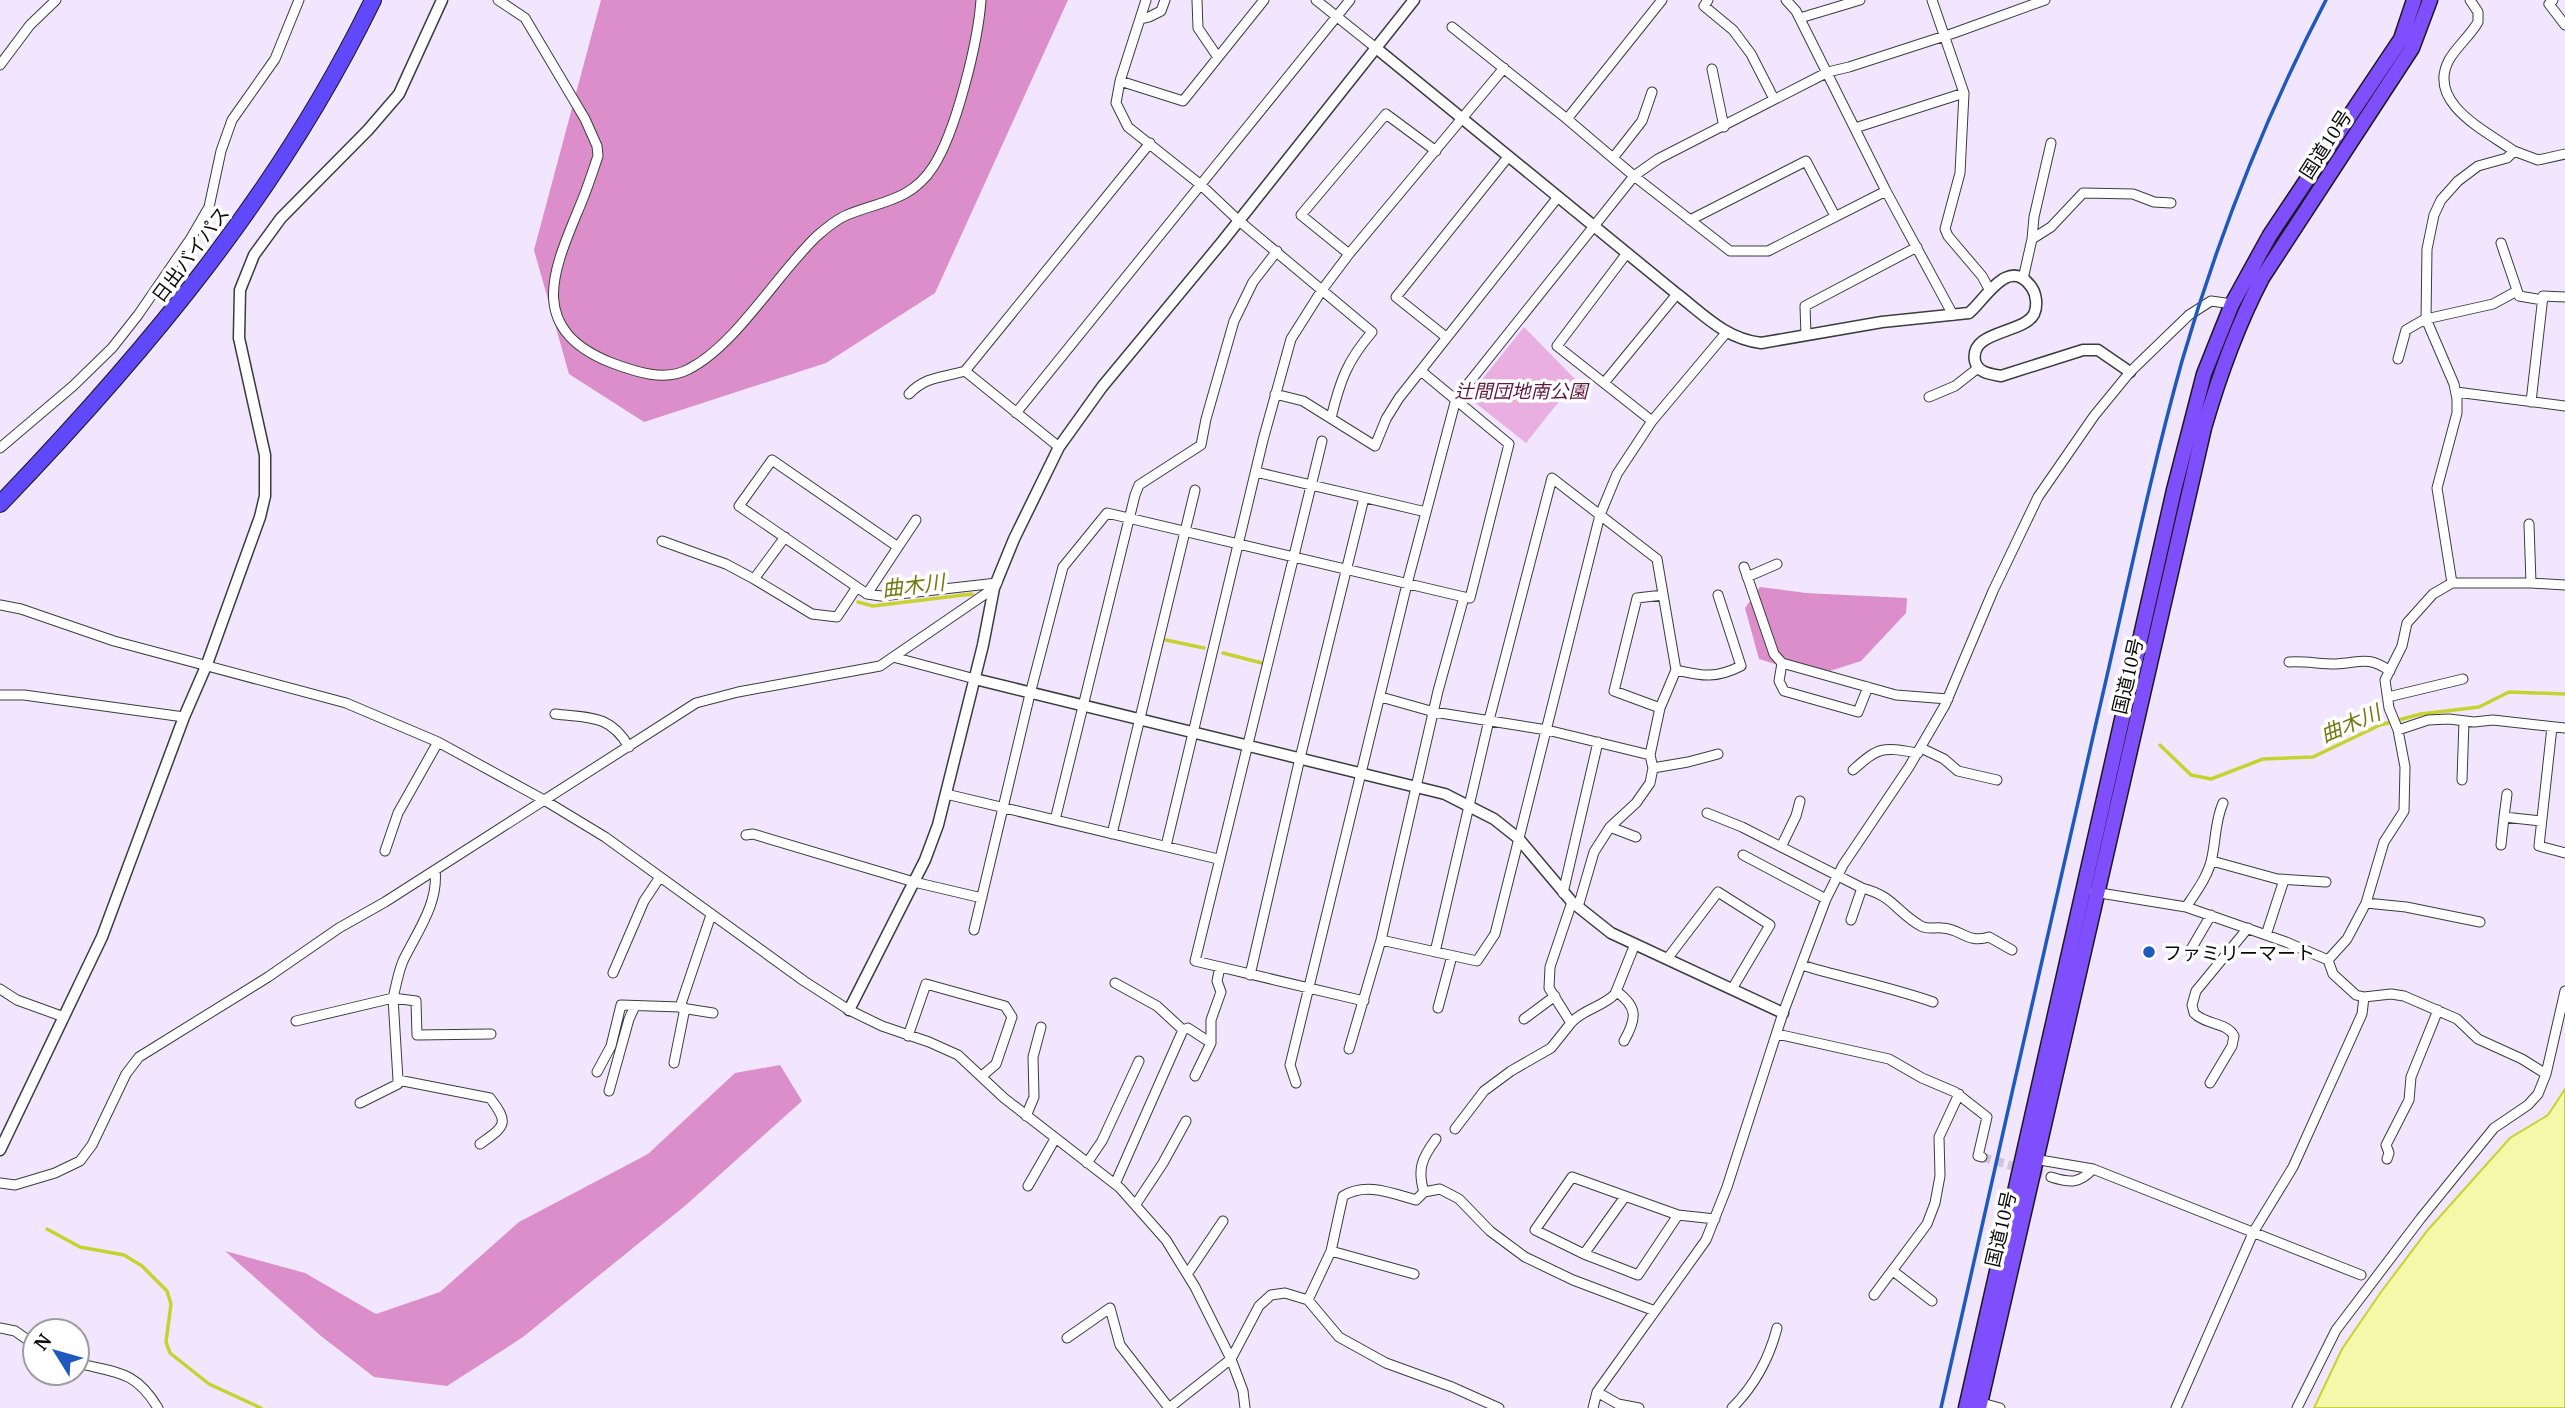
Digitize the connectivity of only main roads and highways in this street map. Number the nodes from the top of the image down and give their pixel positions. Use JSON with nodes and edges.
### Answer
{"nodes":[{"id":1,"x":373,"y":0,"type":"edge"},
{"id":2,"x":2414,"y":0,"type":"edge"},
{"id":3,"x":2430,"y":0,"type":"edge"},
{"id":4,"x":0,"y":504,"type":"edge"},
{"id":5,"x":2029,"y":1158,"type":"junction"},
{"id":6,"x":1973,"y":1405,"type":"edge"}],
"edges":[{"from":1,"to":4,"type":"highway","name":"日出バイパス"},
{"from":2,"to":5,"type":"highway","name":"国道10号"},
{"from":3,"to":5,"type":"highway","name":"国道10号"},
{"from":5,"to":6,"type":"highway","name":"国道10号"}]}
